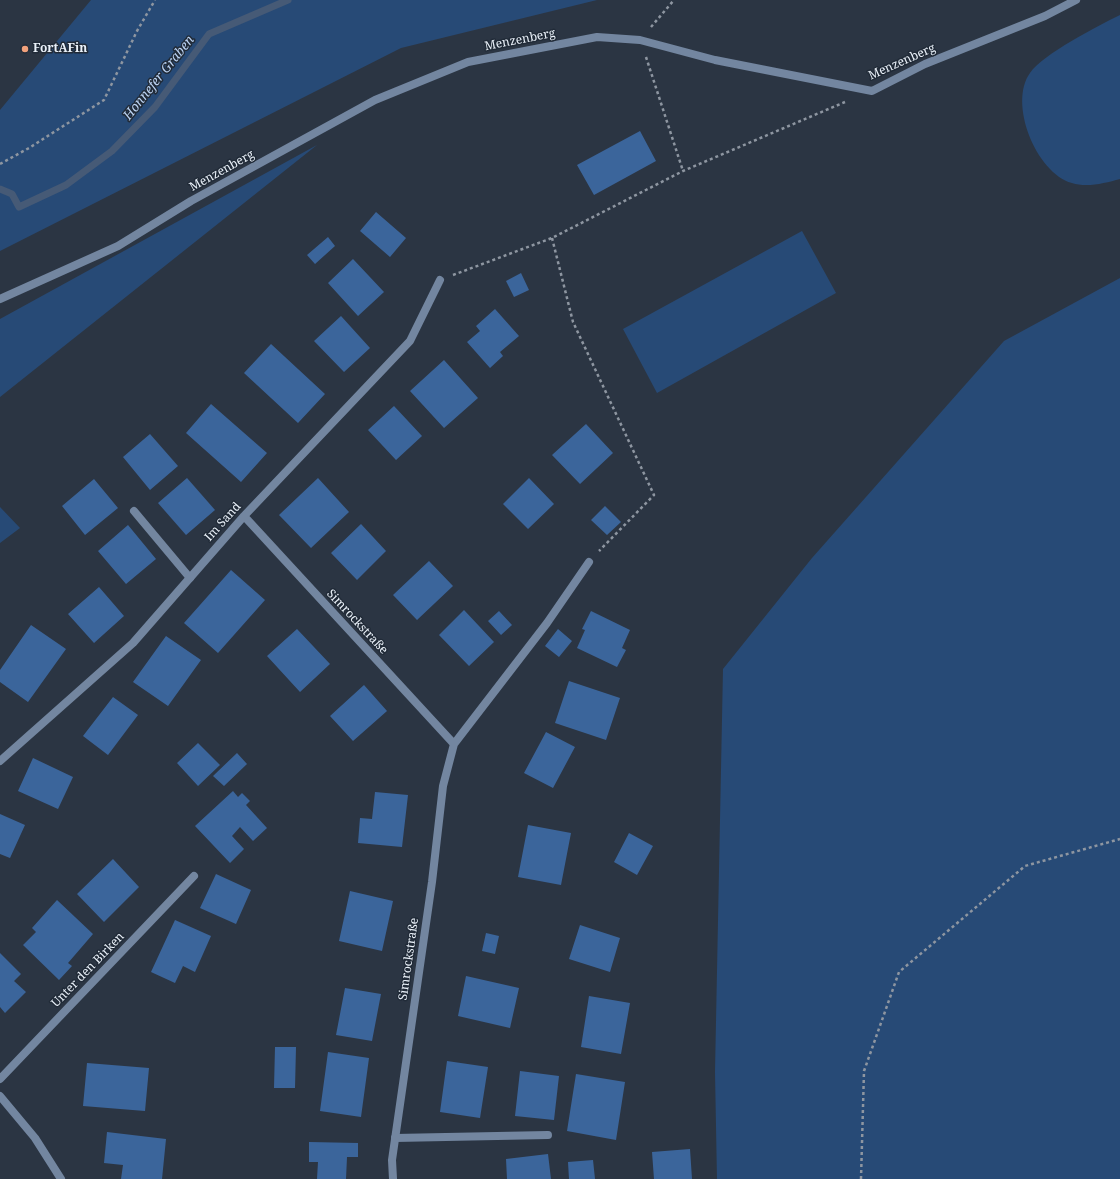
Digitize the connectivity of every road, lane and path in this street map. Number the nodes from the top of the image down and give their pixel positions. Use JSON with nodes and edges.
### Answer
{"nodes":[{"id":1,"x":155,"y":0,"type":"edge"},
{"id":2,"x":674,"y":0,"type":"edge"},
{"id":3,"x":1076,"y":0,"type":"edge"},
{"id":4,"x":640,"y":40,"type":"junction"},
{"id":5,"x":872,"y":91,"type":"junction"},
{"id":6,"x":0,"y":164,"type":"edge"},
{"id":7,"x":683,"y":170,"type":"junction"},
{"id":8,"x":552,"y":238,"type":"junction"},
{"id":9,"x":440,"y":280,"type":"joint"},
{"id":10,"x":0,"y":299,"type":"edge"},
{"id":11,"x":134,"y":511,"type":"dead end"},
{"id":12,"x":244,"y":516,"type":"junction"},
{"id":13,"x":589,"y":562,"type":"joint"},
{"id":14,"x":190,"y":578,"type":"junction"},
{"id":15,"x":454,"y":744,"type":"junction"},
{"id":16,"x":0,"y":761,"type":"edge"},
{"id":17,"x":1120,"y":839,"type":"edge"},
{"id":18,"x":194,"y":876,"type":"dead end"},
{"id":19,"x":0,"y":1079,"type":"edge"},
{"id":20,"x":0,"y":1096,"type":"edge"},
{"id":21,"x":548,"y":1135,"type":"dead end"},
{"id":22,"x":395,"y":1138,"type":"junction"},
{"id":23,"x":61,"y":1179,"type":"edge"},
{"id":24,"x":393,"y":1179,"type":"edge"},
{"id":25,"x":861,"y":1179,"type":"edge"}],
"edges":[{"from":1,"to":6,"type":"path"},
{"from":2,"to":4,"type":"path"},
{"from":3,"to":5,"type":"street","name":"Menzenberg"},
{"from":4,"to":5,"type":"street","name":"Menzenberg"},
{"from":4,"to":7,"type":"path"},
{"from":4,"to":10,"type":"street","name":"Menzenberg"},
{"from":5,"to":7,"type":"path"},
{"from":7,"to":8,"type":"path"},
{"from":8,"to":9,"type":"path"},
{"from":8,"to":13,"type":"path"},
{"from":9,"to":12,"type":"street","name":"Im Sand"},
{"from":11,"to":14,"type":"street"},
{"from":12,"to":14,"type":"street","name":"Im Sand"},
{"from":12,"to":15,"type":"street","name":"Simrockstraße"},
{"from":13,"to":15,"type":"street","name":"Simrockstraße"},
{"from":14,"to":16,"type":"street","name":"Im Sand"},
{"from":15,"to":22,"type":"street","name":"Simrockstraße"},
{"from":17,"to":25,"type":"path"},
{"from":18,"to":19,"type":"street","name":"Unter den Birken"},
{"from":20,"to":23,"type":"street"},
{"from":21,"to":22,"type":"street"},
{"from":22,"to":24,"type":"street","name":"Simrockstraße"}]}
